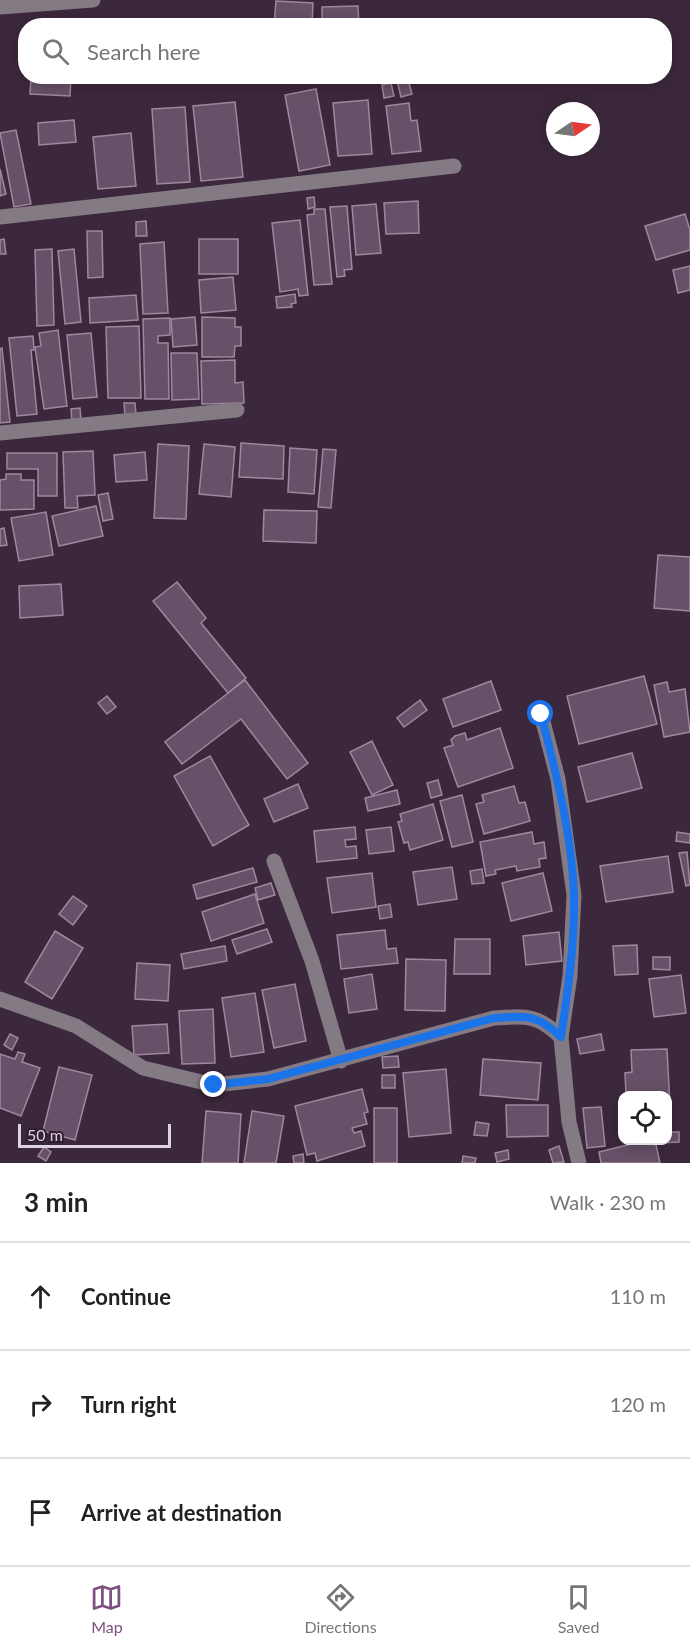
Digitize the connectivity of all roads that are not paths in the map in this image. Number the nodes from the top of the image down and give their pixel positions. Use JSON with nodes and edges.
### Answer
{"nodes":[{"id":1,"x":93,"y":0,"type":"edge"},
{"id":2,"x":0,"y":7,"type":"edge"},
{"id":3,"x":454,"y":166,"type":"dead end"},
{"id":4,"x":0,"y":217,"type":"edge"},
{"id":5,"x":237,"y":410,"type":"dead end"},
{"id":6,"x":0,"y":433,"type":"edge"},
{"id":7,"x":541,"y":714,"type":"dead end"},
{"id":8,"x":274,"y":861,"type":"dead end"},
{"id":9,"x":0,"y":999,"type":"edge"},
{"id":10,"x":561,"y":1037,"type":"junction"},
{"id":11,"x":341,"y":1061,"type":"junction"},
{"id":12,"x":579,"y":1163,"type":"edge"}],
"edges":[{"from":1,"to":2,"type":"street"},
{"from":3,"to":4,"type":"street"},
{"from":5,"to":6,"type":"street"},
{"from":7,"to":10,"type":"street"},
{"from":8,"to":11,"type":"street"},
{"from":9,"to":11,"type":"street"},
{"from":10,"to":11,"type":"street"},
{"from":10,"to":12,"type":"street"}]}
